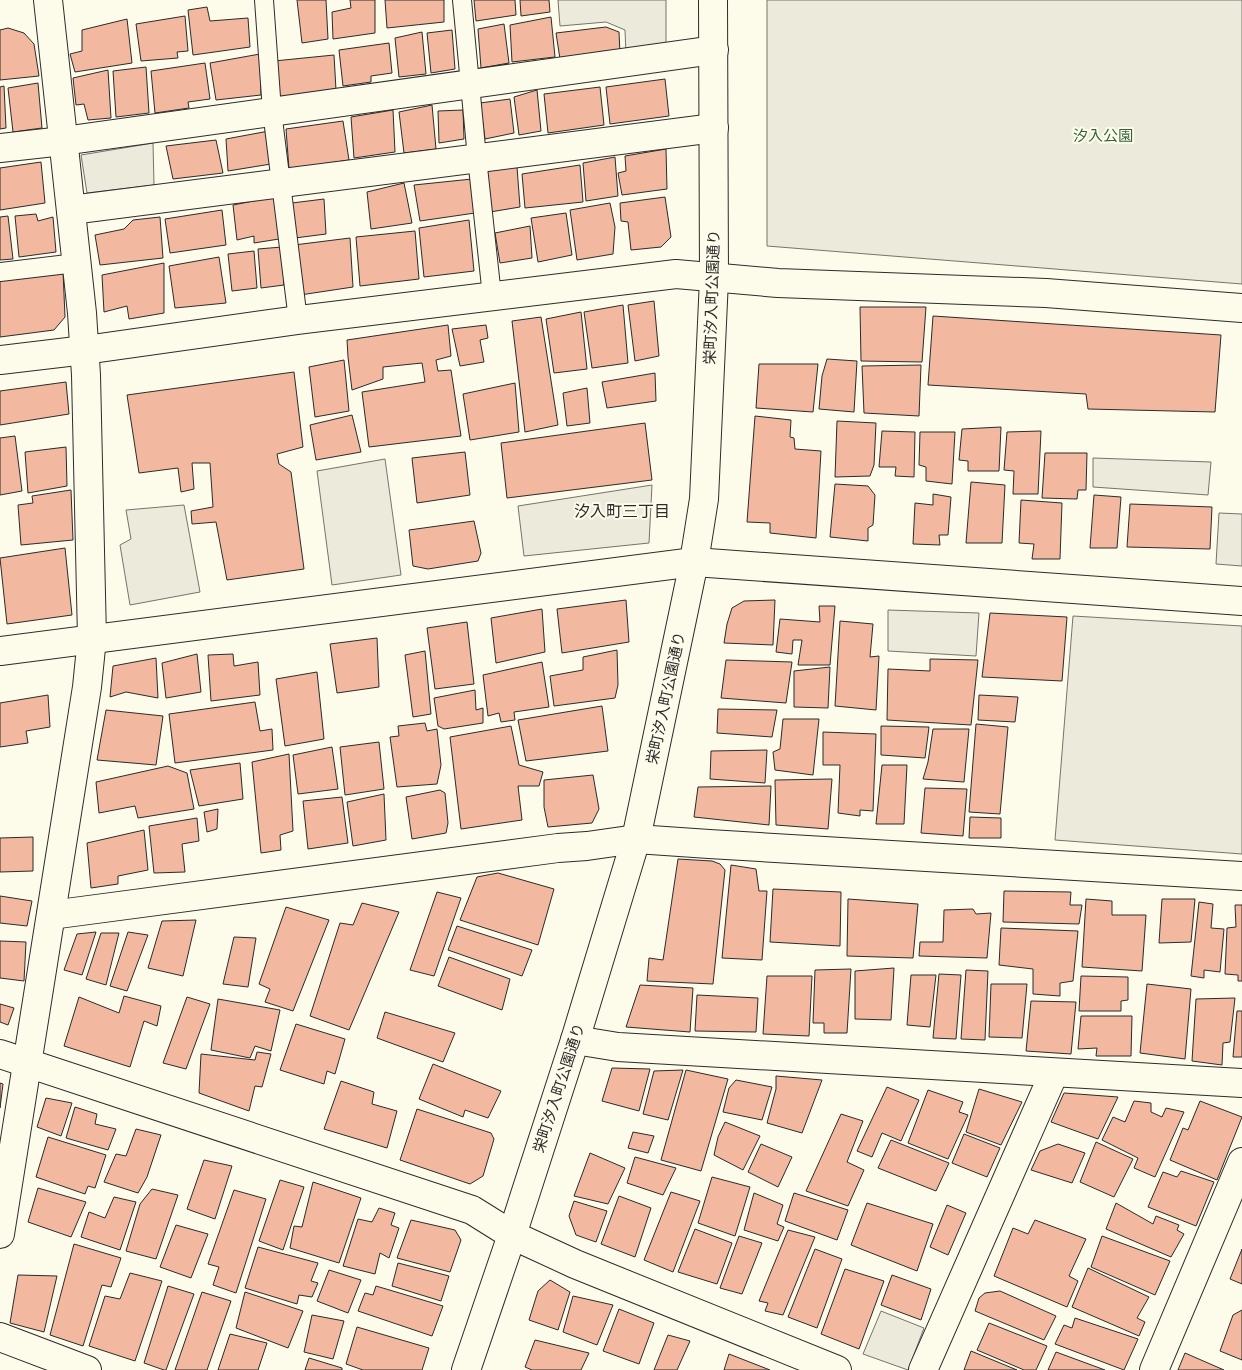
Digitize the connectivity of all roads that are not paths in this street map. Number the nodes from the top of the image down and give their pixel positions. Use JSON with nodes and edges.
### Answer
{"nodes":[{"id":1,"x":48,"y":0,"type":"edge"},
{"id":2,"x":264,"y":0,"type":"edge"},
{"id":3,"x":462,"y":0,"type":"edge"},
{"id":4,"x":713,"y":0,"type":"edge"},
{"id":5,"x":714,"y":50,"type":"junction"},
{"id":6,"x":470,"y":84,"type":"junction"},
{"id":7,"x":272,"y":112,"type":"junction"},
{"id":8,"x":714,"y":128,"type":"junction"},
{"id":9,"x":63,"y":141,"type":"junction"},
{"id":10,"x":0,"y":148,"type":"edge"},
{"id":11,"x":477,"y":158,"type":"junction"},
{"id":12,"x":281,"y":183,"type":"junction"},
{"id":13,"x":71,"y":210,"type":"junction"},
{"id":14,"x":76,"y":263,"type":"junction"},
{"id":15,"x":0,"y":272,"type":"edge"},
{"id":16,"x":714,"y":278,"type":"junction"},
{"id":17,"x":492,"y":296,"type":"junction"},
{"id":18,"x":1242,"y":308,"type":"edge"},
{"id":19,"x":298,"y":320,"type":"junction"},
{"id":20,"x":85,"y":350,"type":"junction"},
{"id":21,"x":0,"y":360,"type":"edge"},
{"id":22,"x":694,"y":562,"type":"junction"},
{"id":23,"x":1242,"y":601,"type":"edge"},
{"id":24,"x":92,"y":638,"type":"junction"},
{"id":25,"x":0,"y":651,"type":"edge"},
{"id":26,"x":636,"y":839,"type":"junction"},
{"id":27,"x":1242,"y":876,"type":"edge"},
{"id":28,"x":51,"y":915,"type":"junction"},
{"id":29,"x":575,"y":1040,"type":"junction"},
{"id":30,"x":0,"y":1054,"type":"edge"},
{"id":31,"x":27,"y":1063,"type":"junction"},
{"id":32,"x":1054,"y":1072,"type":"junction"},
{"id":33,"x":1242,"y":1083,"type":"edge"},
{"id":34,"x":1242,"y":1162,"type":"edge"},
{"id":35,"x":0,"y":1234,"type":"edge"},
{"id":36,"x":512,"y":1235,"type":"junction"},
{"id":37,"x":0,"y":1337,"type":"edge"},
{"id":38,"x":87,"y":1370,"type":"edge"},
{"id":39,"x":466,"y":1370,"type":"edge"},
{"id":40,"x":837,"y":1370,"type":"edge"},
{"id":41,"x":923,"y":1370,"type":"edge"},
{"id":42,"x":1154,"y":1370,"type":"edge"}],
"edges":[{"from":1,"to":9,"type":"street"},
{"from":2,"to":7,"type":"lane"},
{"from":3,"to":6,"type":"lane"},
{"from":4,"to":5,"type":"street","name":"栄町汐入町公園通り"},
{"from":5,"to":6,"type":"street"},
{"from":5,"to":8,"type":"street","name":"栄町汐入町公園通り"},
{"from":6,"to":7,"type":"street"},
{"from":6,"to":11,"type":"lane"},
{"from":7,"to":9,"type":"street"},
{"from":7,"to":12,"type":"lane"},
{"from":8,"to":11,"type":"street"},
{"from":8,"to":16,"type":"street","name":"栄町汐入町公園通り"},
{"from":9,"to":10,"type":"street"},
{"from":9,"to":13,"type":"street"},
{"from":11,"to":12,"type":"street"},
{"from":11,"to":17,"type":"lane"},
{"from":12,"to":13,"type":"street"},
{"from":12,"to":19,"type":"lane"},
{"from":13,"to":14,"type":"street"},
{"from":14,"to":15,"type":"lane"},
{"from":14,"to":20,"type":"street"},
{"from":16,"to":17,"type":"street"},
{"from":16,"to":18,"type":"street"},
{"from":16,"to":22,"type":"street","name":"栄町汐入町公園通り"},
{"from":17,"to":19,"type":"street"},
{"from":19,"to":20,"type":"street"},
{"from":20,"to":21,"type":"street"},
{"from":20,"to":24,"type":"street"},
{"from":22,"to":23,"type":"street"},
{"from":22,"to":24,"type":"street"},
{"from":22,"to":26,"type":"street","name":"栄町汐入町公園通り"},
{"from":24,"to":25,"type":"street"},
{"from":24,"to":28,"type":"street"},
{"from":26,"to":27,"type":"street"},
{"from":26,"to":28,"type":"street"},
{"from":26,"to":29,"type":"street","name":"栄町汐入町公園通り"},
{"from":28,"to":31,"type":"street"},
{"from":29,"to":32,"type":"street"},
{"from":29,"to":36,"type":"street","name":"栄町汐入町公園通り"},
{"from":30,"to":31,"type":"street"},
{"from":31,"to":35,"type":"street"},
{"from":31,"to":36,"type":"street"},
{"from":32,"to":33,"type":"street"},
{"from":32,"to":41,"type":"street"},
{"from":34,"to":42,"type":"street"},
{"from":36,"to":39,"type":"street","name":"栄町汐入町公園通り"},
{"from":36,"to":40,"type":"street"},
{"from":37,"to":38,"type":"street"}]}
